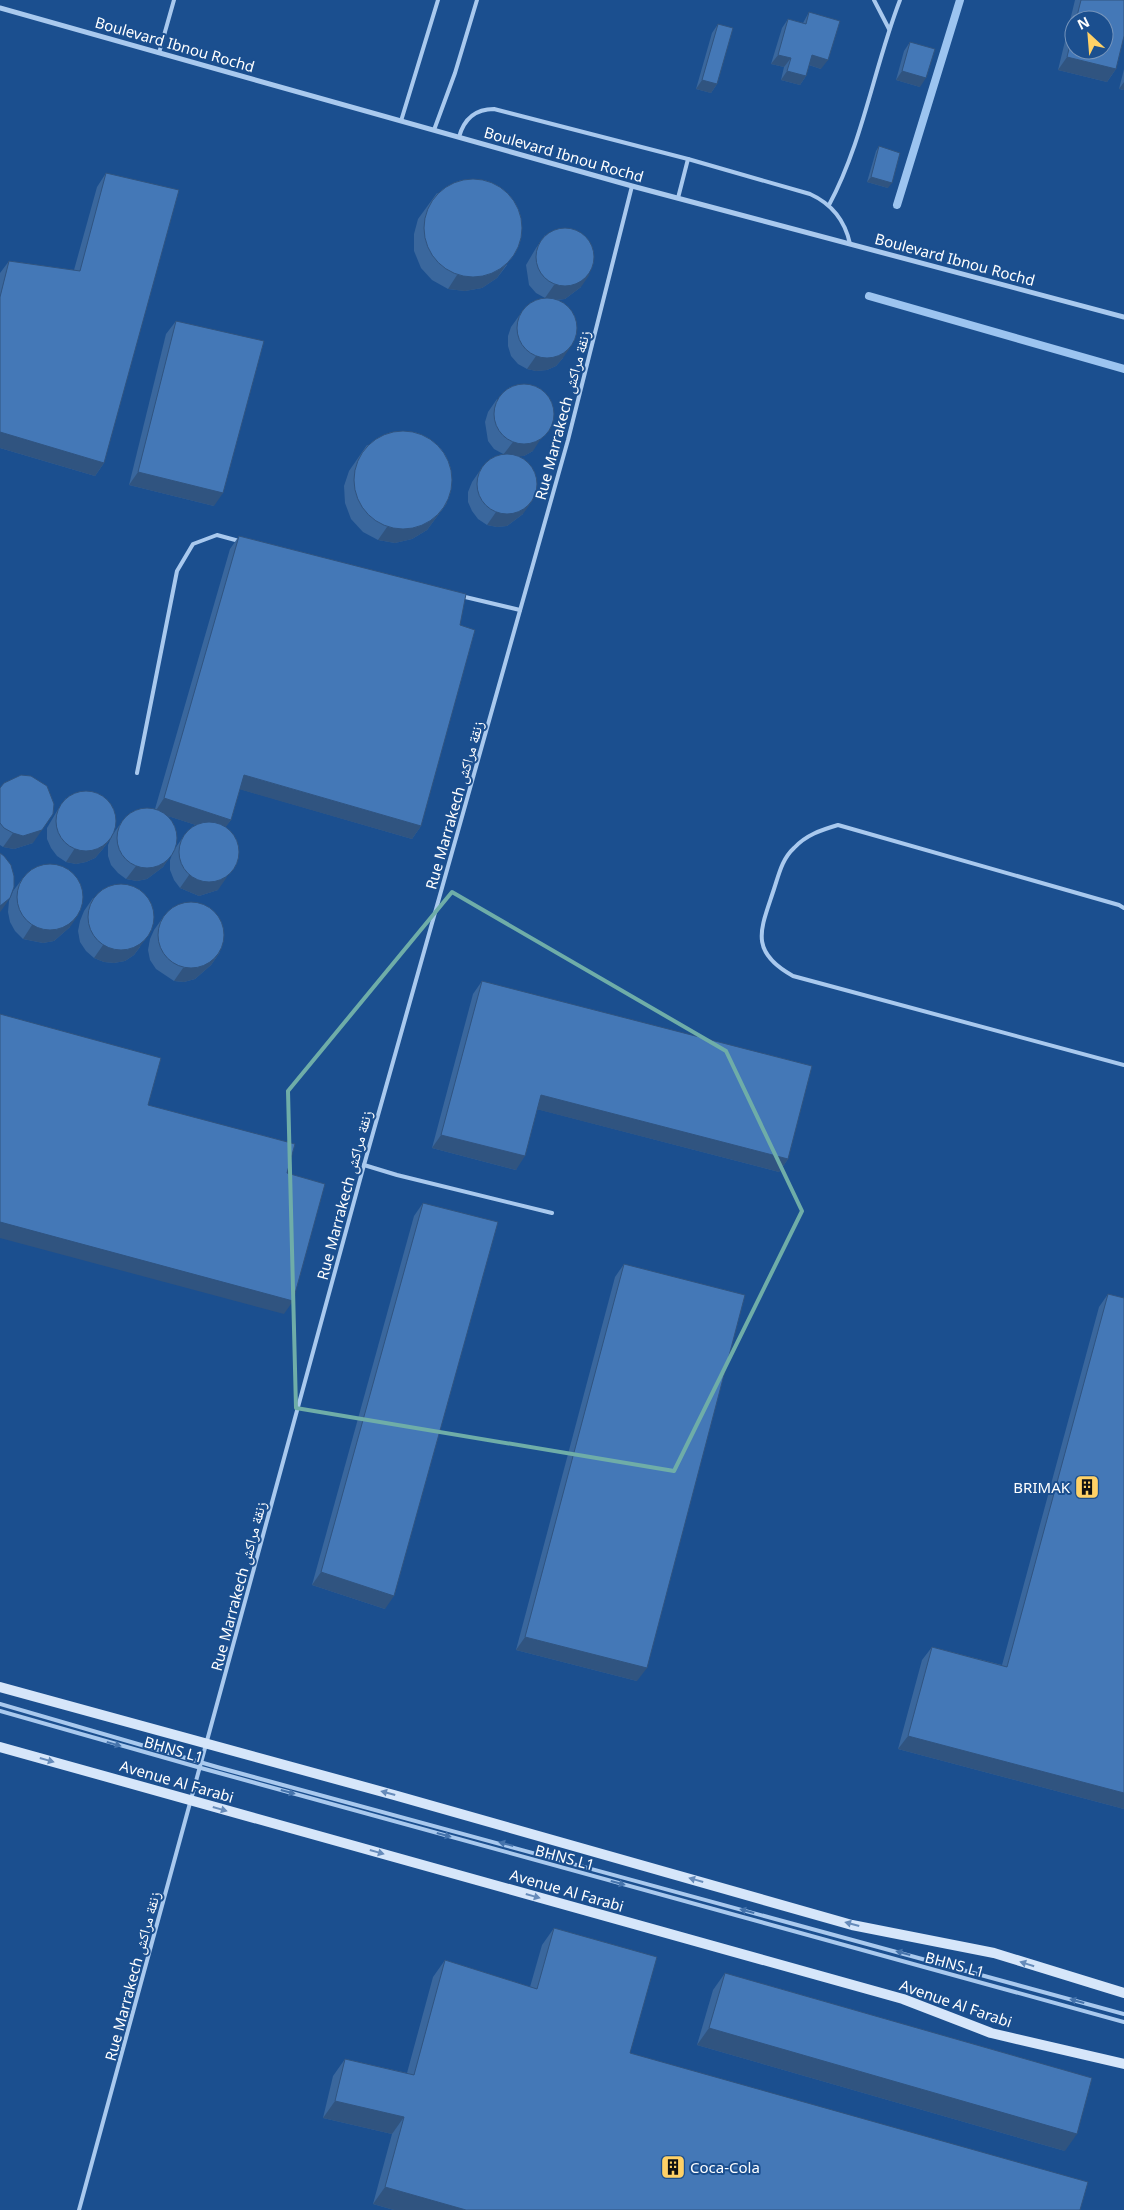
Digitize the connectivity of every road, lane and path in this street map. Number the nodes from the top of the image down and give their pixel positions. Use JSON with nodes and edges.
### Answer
{"nodes":[{"id":1,"x":174,"y":0,"type":"edge"},
{"id":2,"x":438,"y":0,"type":"edge"},
{"id":3,"x":477,"y":0,"type":"edge"},
{"id":4,"x":874,"y":0,"type":"edge"},
{"id":5,"x":900,"y":0,"type":"edge"},
{"id":6,"x":0,"y":8,"type":"edge"},
{"id":7,"x":889,"y":29,"type":"junction"},
{"id":8,"x":158,"y":53,"type":"junction"},
{"id":9,"x":402,"y":121,"type":"junction"},
{"id":10,"x":434,"y":130,"type":"junction"},
{"id":11,"x":459,"y":137,"type":"junction"},
{"id":12,"x":688,"y":159,"type":"junction"},
{"id":13,"x":632,"y":186,"type":"junction"},
{"id":14,"x":678,"y":198,"type":"junction"},
{"id":15,"x":828,"y":205,"type":"junction"},
{"id":16,"x":850,"y":244,"type":"junction"},
{"id":17,"x":1124,"y":317,"type":"edge"},
{"id":18,"x":245,"y":542,"type":"edge"},
{"id":19,"x":460,"y":596,"type":"edge"},
{"id":20,"x":520,"y":610,"type":"junction"},
{"id":21,"x":137,"y":773,"type":"dead end"},
{"id":22,"x":1124,"y":908,"type":"edge"},
{"id":23,"x":1124,"y":1065,"type":"edge"},
{"id":24,"x":364,"y":1165,"type":"junction"},
{"id":25,"x":552,"y":1213,"type":"dead end"},
{"id":26,"x":0,"y":1687,"type":"edge"},
{"id":27,"x":0,"y":1704,"type":"edge"},
{"id":28,"x":0,"y":1711,"type":"edge"},
{"id":29,"x":207,"y":1744,"type":"junction"},
{"id":30,"x":0,"y":1747,"type":"edge"},
{"id":31,"x":202,"y":1762,"type":"junction"},
{"id":32,"x":200,"y":1768,"type":"junction"},
{"id":33,"x":192,"y":1800,"type":"junction"},
{"id":34,"x":1124,"y":1994,"type":"edge"},
{"id":35,"x":1124,"y":2014,"type":"edge"},
{"id":36,"x":1124,"y":2022,"type":"edge"},
{"id":37,"x":1124,"y":2064,"type":"edge"},
{"id":38,"x":79,"y":2210,"type":"edge"}],
"edges":[{"from":1,"to":8,"type":"lane"},
{"from":2,"to":9,"type":"lane"},
{"from":3,"to":10,"type":"lane"},
{"from":4,"to":7,"type":"lane"},
{"from":5,"to":7,"type":"lane"},
{"from":6,"to":8,"type":"street","name":"Boulevard Ibnou Rochd"},
{"from":7,"to":15,"type":"lane"},
{"from":8,"to":9,"type":"street","name":"Boulevard Ibnou Rochd"},
{"from":9,"to":10,"type":"street","name":"Boulevard Ibnou Rochd"},
{"from":10,"to":11,"type":"street","name":"Boulevard Ibnou Rochd"},
{"from":11,"to":12,"type":"lane"},
{"from":11,"to":13,"type":"street","name":"Boulevard Ibnou Rochd"},
{"from":12,"to":14,"type":"lane"},
{"from":12,"to":15,"type":"lane"},
{"from":13,"to":14,"type":"street","name":"Boulevard Ibnou Rochd"},
{"from":13,"to":20,"type":"lane","name":"Rue Marrakech زنقة مراكش"},
{"from":14,"to":16,"type":"street","name":"Boulevard Ibnou Rochd"},
{"from":15,"to":16,"type":"lane"},
{"from":16,"to":17,"type":"street","name":"Boulevard Ibnou Rochd"},
{"from":18,"to":21,"type":"lane"},
{"from":19,"to":20,"type":"lane"},
{"from":20,"to":24,"type":"lane","name":"Rue Marrakech زنقة مراكش"},
{"from":22,"to":23,"type":"lane"},
{"from":24,"to":25,"type":"lane"},
{"from":24,"to":29,"type":"lane","name":"Rue Marrakech زنقة مراكش"},
{"from":26,"to":29,"type":"street"},
{"from":27,"to":31,"type":"lane","name":"BHNS L1"},
{"from":28,"to":32,"type":"lane","name":"BHNS L1","one_way":true},
{"from":29,"to":31,"type":"lane","name":"Rue Marrakech زنقة مراكش"},
{"from":34,"to":29,"type":"street","one_way":true},
{"from":30,"to":33,"type":"street","name":"Avenue Al Farabi","one_way":true},
{"from":31,"to":32,"type":"lane","name":"Rue Marrakech زنقة مراكش"},
{"from":35,"to":31,"type":"lane","name":"BHNS L1","one_way":true},
{"from":32,"to":33,"type":"lane","name":"Rue Marrakech زنقة مراكش"},
{"from":32,"to":36,"type":"lane","name":"BHNS L1","one_way":true},
{"from":33,"to":37,"type":"street","name":"Avenue Al Farabi","one_way":true},
{"from":33,"to":38,"type":"lane","name":"Rue Marrakech زنقة مراكش"}]}
